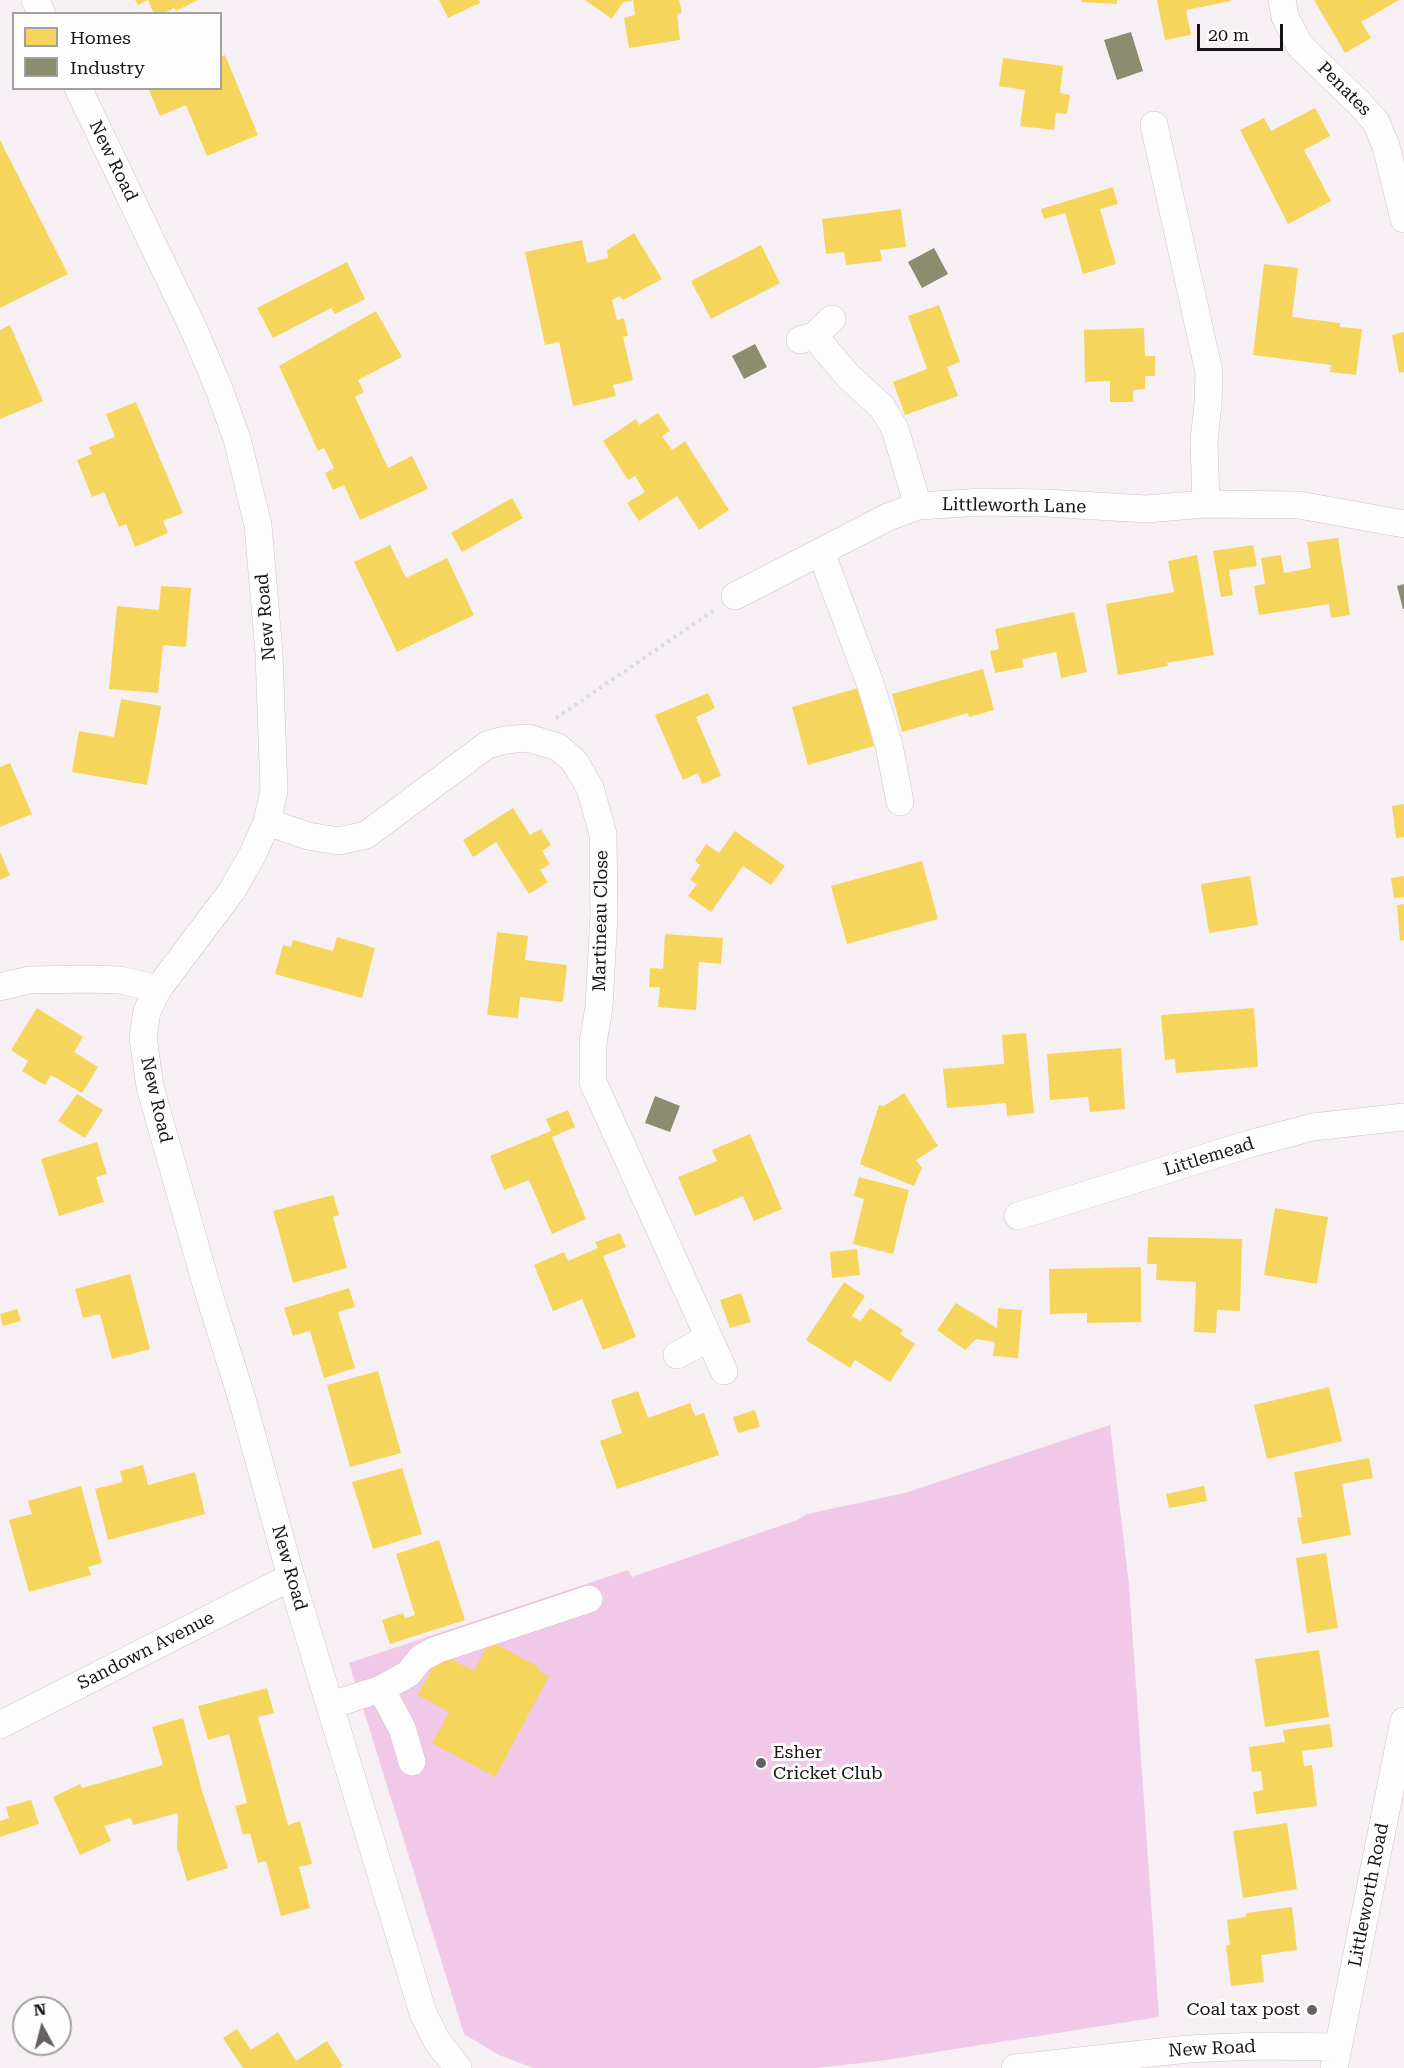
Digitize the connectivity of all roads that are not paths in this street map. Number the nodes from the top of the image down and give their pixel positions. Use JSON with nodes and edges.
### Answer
{"nodes":[{"id":1,"x":1282,"y":0,"type":"edge"},
{"id":2,"x":79,"y":90,"type":"edge"},
{"id":3,"x":1154,"y":125,"type":"dead end"},
{"id":4,"x":1404,"y":219,"type":"edge"},
{"id":5,"x":815,"y":332,"type":"dead end"},
{"id":6,"x":1206,"y":504,"type":"junction"},
{"id":7,"x":918,"y":506,"type":"junction"},
{"id":8,"x":1404,"y":525,"type":"edge"},
{"id":9,"x":821,"y":552,"type":"junction"},
{"id":10,"x":735,"y":596,"type":"road end"},
{"id":11,"x":900,"y":802,"type":"dead end"},
{"id":12,"x":267,"y":822,"type":"junction"},
{"id":13,"x":0,"y":987,"type":"edge"},
{"id":14,"x":159,"y":989,"type":"junction"},
{"id":15,"x":1404,"y":1117,"type":"edge"},
{"id":16,"x":1018,"y":1216,"type":"dead end"},
{"id":17,"x":709,"y":1338,"type":"junction"},
{"id":18,"x":677,"y":1355,"type":"dead end"},
{"id":19,"x":724,"y":1371,"type":"dead end"},
{"id":20,"x":291,"y":1577,"type":"junction"},
{"id":21,"x":589,"y":1599,"type":"dead end"},
{"id":22,"x":381,"y":1689,"type":"junction"},
{"id":23,"x":331,"y":1705,"type":"junction"},
{"id":24,"x":1404,"y":1721,"type":"edge"},
{"id":25,"x":0,"y":1725,"type":"edge"},
{"id":26,"x":412,"y":1762,"type":"dead end"},
{"id":27,"x":1336,"y":2057,"type":"edge"},
{"id":28,"x":458,"y":2068,"type":"edge"},
{"id":29,"x":1016,"y":2068,"type":"edge"}],
"edges":[{"from":1,"to":4,"type":"street","name":"Penates"},
{"from":2,"to":12,"type":"street","name":"New Road"},
{"from":3,"to":6,"type":"street"},
{"from":5,"to":7,"type":"street"},
{"from":6,"to":7,"type":"street","name":"Littleworth Lane"},
{"from":6,"to":8,"type":"street","name":"Littleworth Lane"},
{"from":7,"to":9,"type":"street","name":"Littleworth Lane"},
{"from":9,"to":10,"type":"street","name":"Littleworth Lane"},
{"from":9,"to":11,"type":"street"},
{"from":12,"to":14,"type":"street","name":"New Road"},
{"from":12,"to":17,"type":"street","name":"Martineau Close"},
{"from":13,"to":14,"type":"street"},
{"from":14,"to":20,"type":"street","name":"New Road"},
{"from":15,"to":16,"type":"street","name":"Littlemead"},
{"from":17,"to":18,"type":"street"},
{"from":17,"to":19,"type":"street","name":"Martineau Close"},
{"from":20,"to":23,"type":"street","name":"New Road"},
{"from":20,"to":25,"type":"street","name":"Sandown Avenue"},
{"from":21,"to":22,"type":"street"},
{"from":22,"to":23,"type":"street"},
{"from":22,"to":26,"type":"street"},
{"from":23,"to":28,"type":"street","name":"New Road"},
{"from":24,"to":27,"type":"street","name":"Littleworth Road"},
{"from":27,"to":29,"type":"street","name":"New Road"}]}
